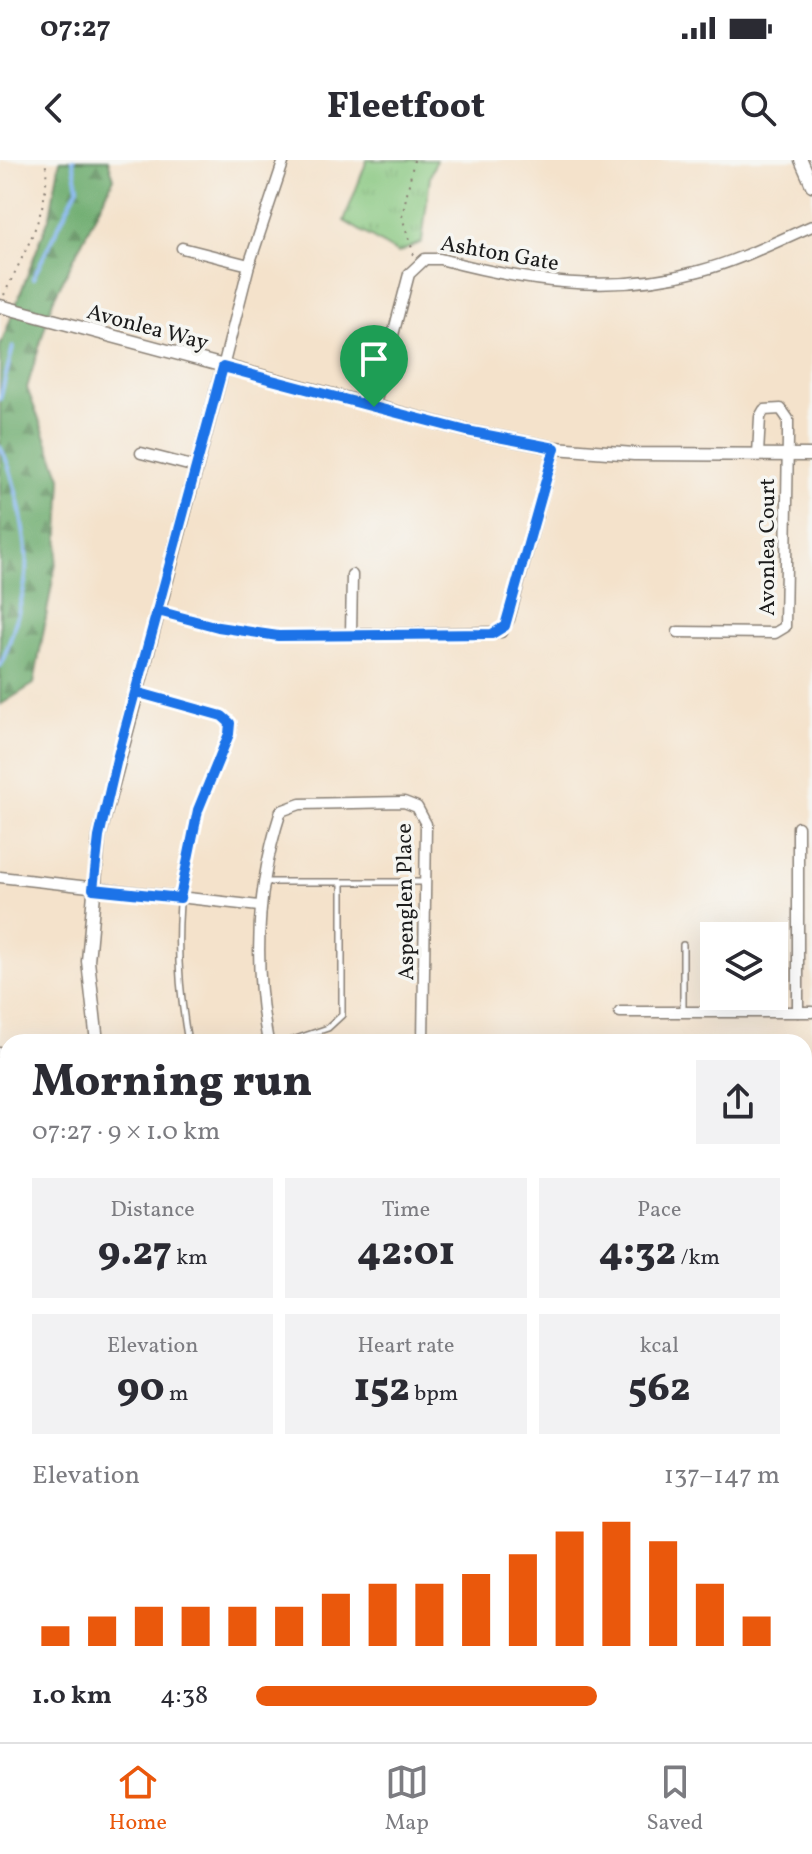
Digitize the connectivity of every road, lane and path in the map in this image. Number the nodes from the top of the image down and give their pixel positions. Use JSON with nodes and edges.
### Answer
{"nodes":[{"id":1,"x":45,"y":160,"type":"edge"},
{"id":2,"x":284,"y":160,"type":"edge"},
{"id":3,"x":414,"y":160,"type":"edge"},
{"id":4,"x":801,"y":160,"type":"edge"},
{"id":5,"x":812,"y":185,"type":"edge"},
{"id":6,"x":812,"y":226,"type":"edge"},
{"id":7,"x":182,"y":248,"type":"dead end"},
{"id":8,"x":418,"y":264,"type":"junction"},
{"id":9,"x":249,"y":265,"type":"junction"},
{"id":10,"x":0,"y":304,"type":"edge"},
{"id":11,"x":223,"y":367,"type":"junction"},
{"id":12,"x":374,"y":407,"type":"junction"},
{"id":13,"x":555,"y":448,"type":"junction"},
{"id":14,"x":141,"y":453,"type":"dead end"},
{"id":15,"x":758,"y":454,"type":"junction"},
{"id":16,"x":786,"y":454,"type":"junction"},
{"id":17,"x":812,"y":455,"type":"edge"},
{"id":18,"x":196,"y":467,"type":"junction"},
{"id":19,"x":352,"y":575,"type":"dead end"},
{"id":20,"x":158,"y":611,"type":"junction"},
{"id":21,"x":678,"y":632,"type":"dead end"},
{"id":22,"x":351,"y":635,"type":"junction"},
{"id":23,"x":136,"y":692,"type":"junction"},
{"id":24,"x":798,"y":827,"type":"dead end"},
{"id":25,"x":0,"y":877,"type":"edge"},
{"id":26,"x":264,"y":882,"type":"junction"},
{"id":27,"x":342,"y":882,"type":"junction"},
{"id":28,"x":426,"y":882,"type":"junction"},
{"id":29,"x":93,"y":889,"type":"junction"},
{"id":30,"x":180,"y":898,"type":"junction"},
{"id":31,"x":259,"y":906,"type":"junction"},
{"id":32,"x":683,"y":945,"type":"dead end"},
{"id":33,"x":620,"y":1012,"type":"dead end"},
{"id":34,"x":683,"y":1012,"type":"junction"},
{"id":35,"x":798,"y":1012,"type":"junction"},
{"id":36,"x":812,"y":1012,"type":"edge"},
{"id":37,"x":96,"y":1034,"type":"edge"},
{"id":38,"x":187,"y":1034,"type":"edge"},
{"id":39,"x":267,"y":1034,"type":"edge"},
{"id":40,"x":310,"y":1034,"type":"edge"},
{"id":41,"x":423,"y":1034,"type":"edge"}],
"edges":[{"from":1,"to":10,"type":"path"},
{"from":2,"to":9,"type":"street"},
{"from":3,"to":8,"type":"path"},
{"from":4,"to":5,"type":"street"},
{"from":6,"to":8,"type":"street","name":"Ashton Gate"},
{"from":7,"to":9,"type":"street"},
{"from":8,"to":12,"type":"street","name":"Ashton Gate"},
{"from":9,"to":11,"type":"street"},
{"from":10,"to":11,"type":"street","name":"Avonlea Way"},
{"from":11,"to":12,"type":"street","name":"Avonlea Way"},
{"from":11,"to":18,"type":"street"},
{"from":12,"to":13,"type":"street","name":"Avonlea Way"},
{"from":13,"to":15,"type":"street","name":"Avonlea Way"},
{"from":13,"to":22,"type":"street"},
{"from":14,"to":18,"type":"street"},
{"from":15,"to":16,"type":"street","name":"Avonlea Way"},
{"from":15,"to":16,"type":"street"},
{"from":16,"to":17,"type":"street","name":"Avonlea Way"},
{"from":16,"to":21,"type":"street","name":"Avonlea Court"},
{"from":18,"to":20,"type":"street"},
{"from":19,"to":22,"type":"street"},
{"from":20,"to":22,"type":"street"},
{"from":20,"to":23,"type":"street"},
{"from":23,"to":29,"type":"street"},
{"from":23,"to":30,"type":"lane"},
{"from":24,"to":35,"type":"street"},
{"from":25,"to":29,"type":"street"},
{"from":26,"to":27,"type":"lane"},
{"from":26,"to":28,"type":"street","name":"Aspenglen Place"},
{"from":26,"to":31,"type":"street","name":"Aspenglen Place"},
{"from":27,"to":28,"type":"lane"},
{"from":27,"to":40,"type":"lane"},
{"from":28,"to":41,"type":"street","name":"Aspenglen Place"},
{"from":29,"to":30,"type":"street"},
{"from":29,"to":37,"type":"street"},
{"from":30,"to":31,"type":"street"},
{"from":30,"to":38,"type":"lane"},
{"from":31,"to":39,"type":"street","name":"Aspenglen Place"},
{"from":32,"to":34,"type":"lane"},
{"from":33,"to":34,"type":"street"},
{"from":34,"to":35,"type":"street"},
{"from":35,"to":36,"type":"street"}]}
